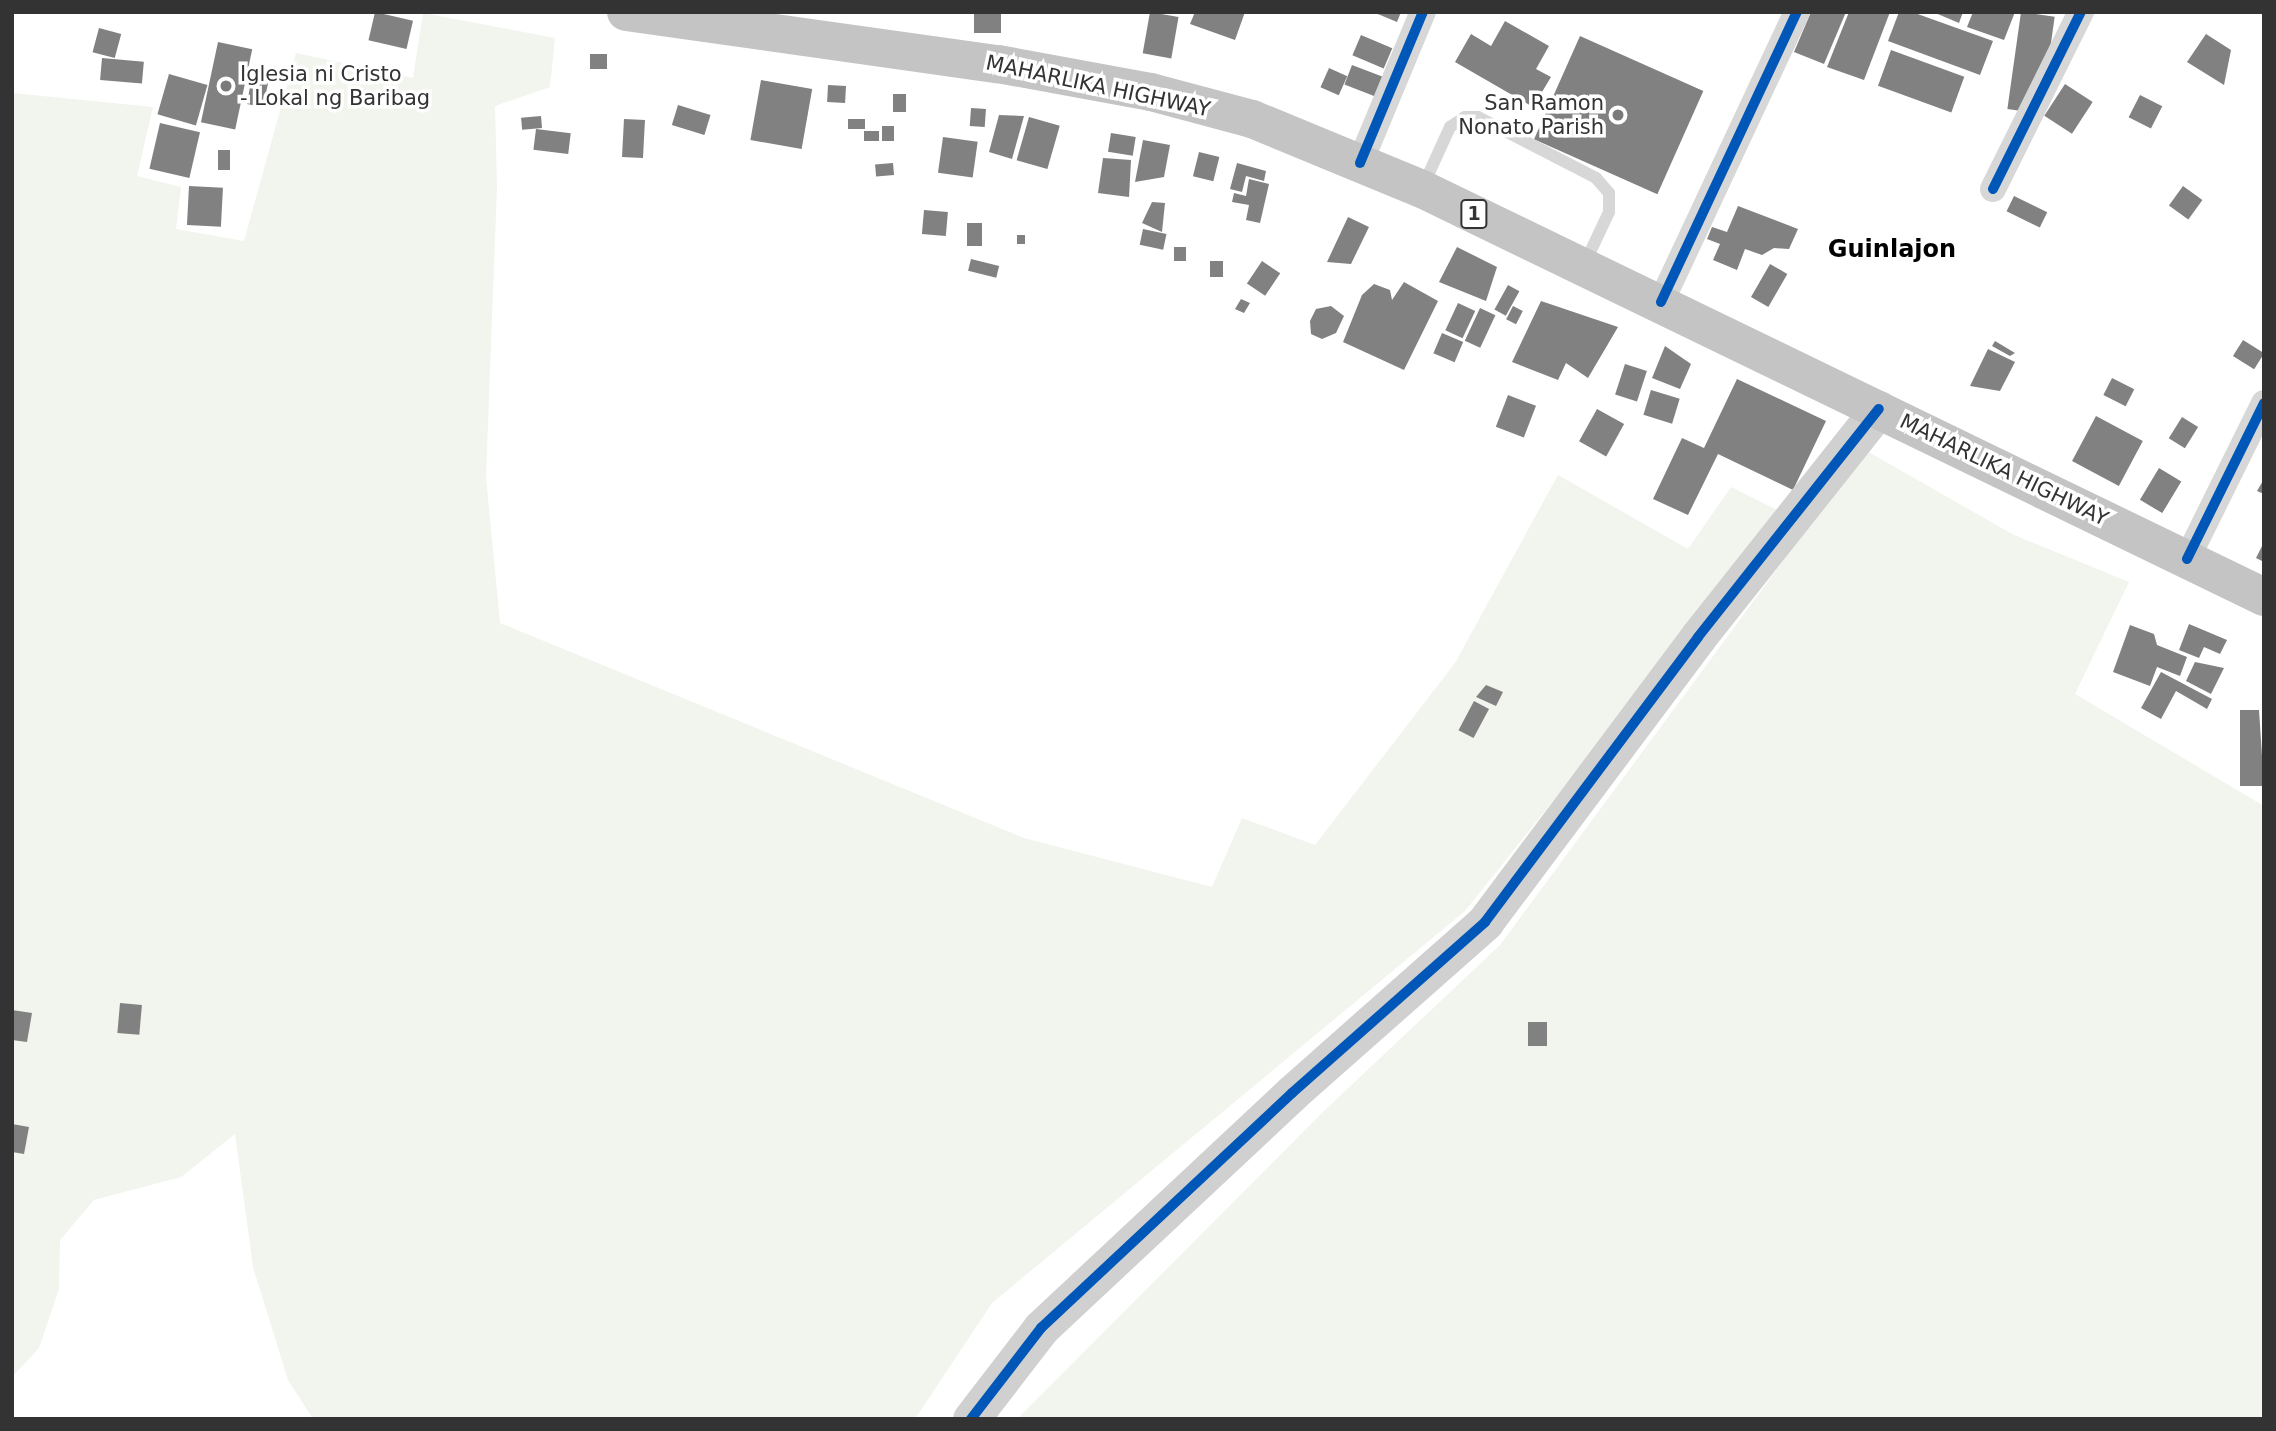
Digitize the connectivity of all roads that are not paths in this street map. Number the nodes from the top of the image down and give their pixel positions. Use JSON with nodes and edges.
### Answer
{"nodes":[{"id":1,"x":626,"y":12,"type":"edge"},
{"id":2,"x":1423,"y":12,"type":"edge"},
{"id":3,"x":1797,"y":12,"type":"edge"},
{"id":4,"x":2081,"y":12,"type":"edge"},
{"id":5,"x":1360,"y":163,"type":"junction"},
{"id":6,"x":1422,"y":189,"type":"junction"},
{"id":7,"x":1993,"y":189,"type":"dead end"},
{"id":8,"x":1583,"y":266,"type":"junction"},
{"id":9,"x":1661,"y":302,"type":"junction"},
{"id":10,"x":2264,"y":403,"type":"edge"},
{"id":11,"x":1879,"y":409,"type":"junction"},
{"id":12,"x":2187,"y":559,"type":"junction"},
{"id":13,"x":2264,"y":597,"type":"edge"},
{"id":14,"x":971,"y":1419,"type":"edge"}],
"edges":[{"from":1,"to":5,"type":"highway","name":"MAHARLIKA HIGHWAY","number":"1"},
{"from":2,"to":5,"type":"street"},
{"from":3,"to":9,"type":"street"},
{"from":4,"to":7,"type":"street"},
{"from":5,"to":6,"type":"highway","name":"MAHARLIKA HIGHWAY","number":"1"},
{"from":6,"to":8,"type":"highway","name":"MAHARLIKA HIGHWAY","number":"1"},
{"from":6,"to":8,"type":"lane"},
{"from":8,"to":9,"type":"highway","name":"MAHARLIKA HIGHWAY","number":"1"},
{"from":9,"to":11,"type":"highway","name":"MAHARLIKA HIGHWAY","number":"1"},
{"from":10,"to":12,"type":"street"},
{"from":11,"to":12,"type":"highway","name":"MAHARLIKA HIGHWAY","number":"1"},
{"from":11,"to":14,"type":"street"},
{"from":12,"to":13,"type":"highway","name":"MAHARLIKA HIGHWAY","number":"1"}]}
